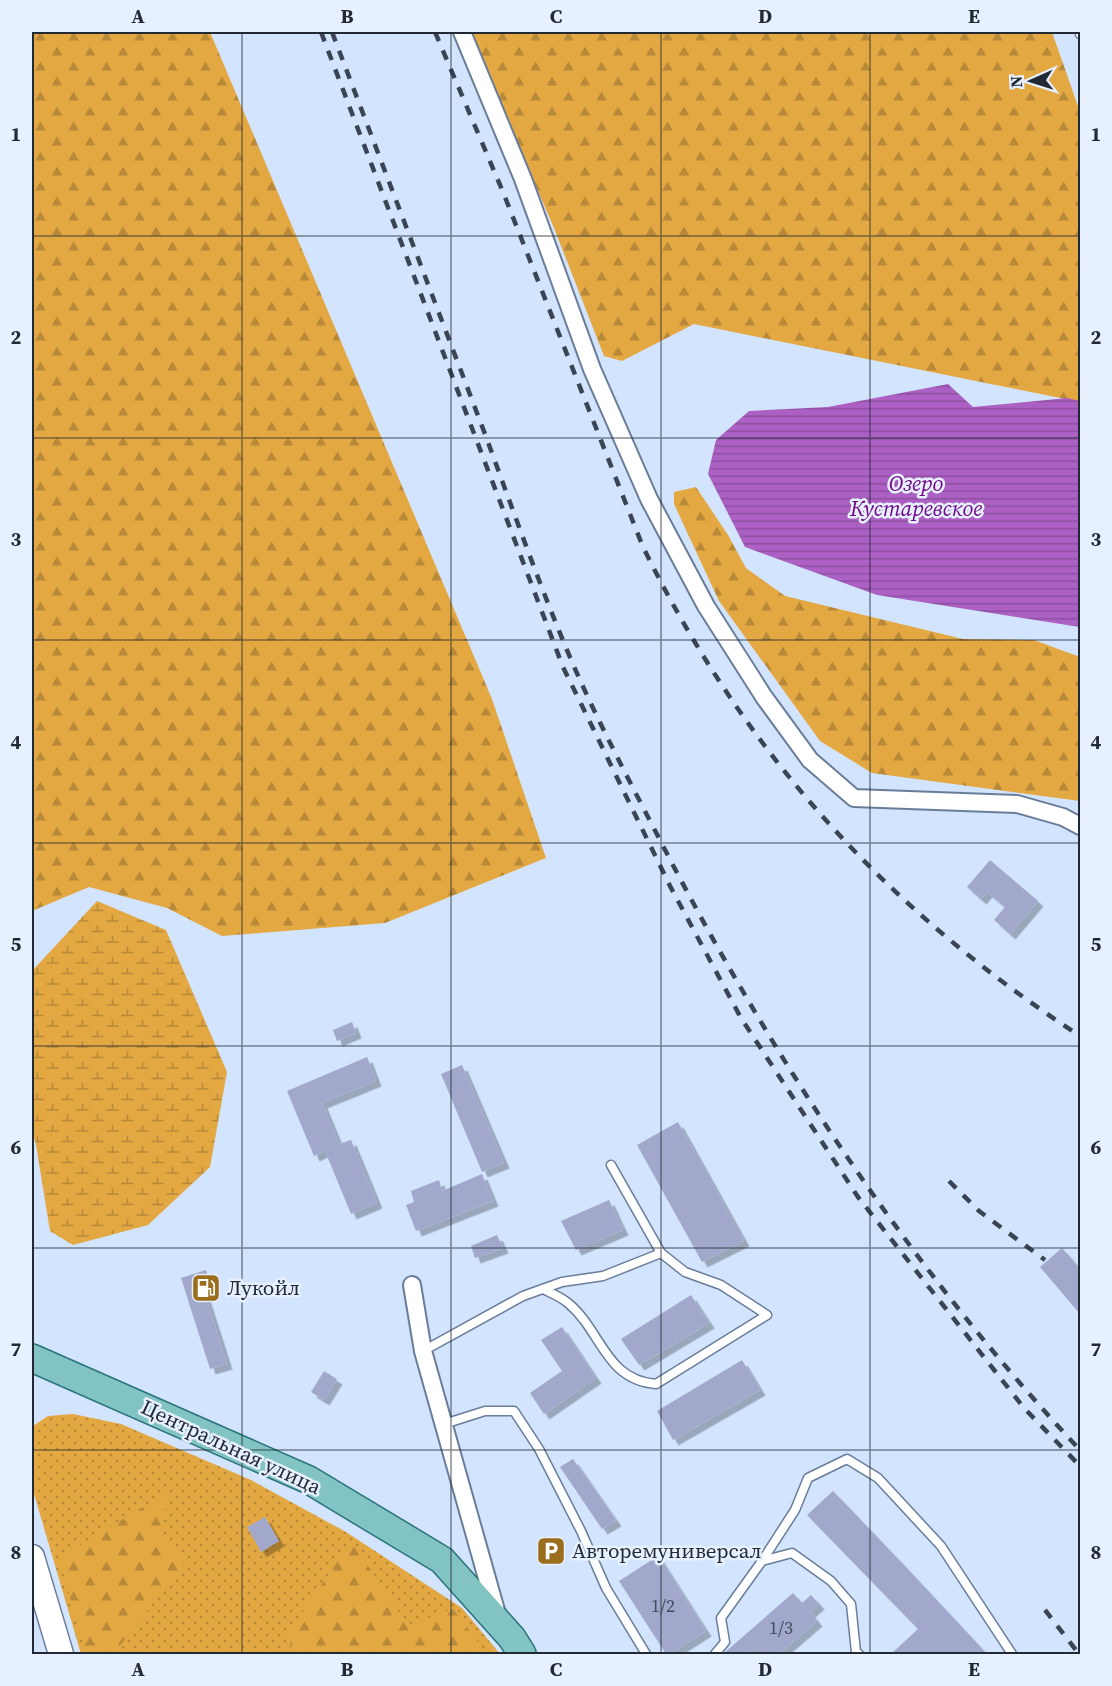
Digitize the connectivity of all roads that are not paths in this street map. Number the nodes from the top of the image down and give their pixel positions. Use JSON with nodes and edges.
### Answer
{"nodes":[{"id":1,"x":462,"y":32,"type":"edge"},
{"id":2,"x":1080,"y":826,"type":"edge"},
{"id":3,"x":610,"y":1165,"type":"dead end"},
{"id":4,"x":661,"y":1253,"type":"junction"},
{"id":5,"x":412,"y":1285,"type":"dead end"},
{"id":6,"x":543,"y":1289,"type":"junction"},
{"id":7,"x":423,"y":1351,"type":"junction"},
{"id":8,"x":32,"y":1358,"type":"edge"},
{"id":9,"x":444,"y":1424,"type":"junction"},
{"id":10,"x":32,"y":1557,"type":"edge"},
{"id":11,"x":762,"y":1561,"type":"junction"},
{"id":12,"x":500,"y":1624,"type":"junction"},
{"id":13,"x":61,"y":1654,"type":"edge"},
{"id":14,"x":522,"y":1654,"type":"edge"},
{"id":15,"x":646,"y":1654,"type":"edge"},
{"id":16,"x":715,"y":1654,"type":"edge"},
{"id":17,"x":859,"y":1654,"type":"edge"},
{"id":18,"x":1012,"y":1654,"type":"edge"}],
"edges":[{"from":1,"to":2,"type":"street"},
{"from":3,"to":4,"type":"lane"},
{"from":4,"to":6,"type":"lane"},
{"from":4,"to":6,"type":"lane"},
{"from":5,"to":7,"type":"street"},
{"from":6,"to":7,"type":"lane"},
{"from":7,"to":9,"type":"street"},
{"from":8,"to":12,"type":"main road","name":"Центральная улица"},
{"from":9,"to":12,"type":"street"},
{"from":9,"to":15,"type":"lane"},
{"from":10,"to":13,"type":"main road"},
{"from":11,"to":16,"type":"lane"},
{"from":11,"to":17,"type":"lane"},
{"from":11,"to":18,"type":"lane"},
{"from":12,"to":14,"type":"main road","name":"Центральная улица"}]}
